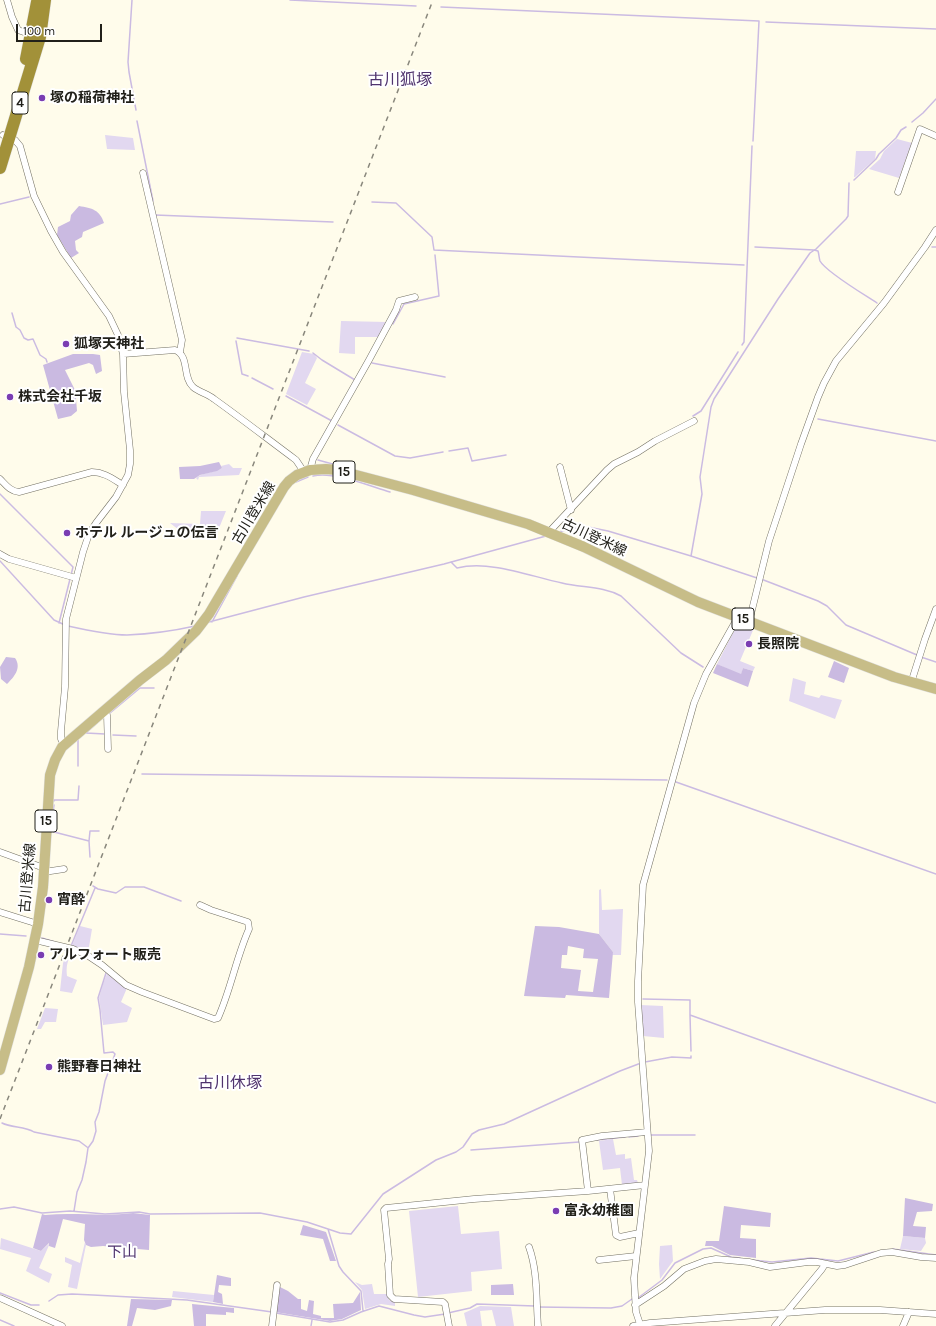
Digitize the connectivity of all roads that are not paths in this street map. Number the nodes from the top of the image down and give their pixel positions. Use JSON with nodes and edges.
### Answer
{"nodes":[{"id":1,"x":7,"y":0,"type":"edge"},
{"id":2,"x":37,"y":0,"type":"edge"},
{"id":3,"x":45,"y":0,"type":"edge"},
{"id":4,"x":35,"y":36,"type":"junction"},
{"id":5,"x":936,"y":136,"type":"edge"},
{"id":6,"x":4,"y":139,"type":"edge"},
{"id":7,"x":0,"y":168,"type":"edge"},
{"id":8,"x":143,"y":173,"type":"dead end"},
{"id":9,"x":898,"y":192,"type":"dead end"},
{"id":10,"x":936,"y":230,"type":"edge"},
{"id":11,"x":415,"y":297,"type":"dead end"},
{"id":12,"x":180,"y":352,"type":"junction"},
{"id":13,"x":123,"y":354,"type":"junction"},
{"id":14,"x":694,"y":421,"type":"dead end"},
{"id":15,"x":560,"y":467,"type":"dead end"},
{"id":16,"x":307,"y":471,"type":"junction"},
{"id":17,"x":0,"y":479,"type":"edge"},
{"id":18,"x":123,"y":485,"type":"junction"},
{"id":19,"x":571,"y":510,"type":"junction"},
{"id":20,"x":552,"y":534,"type":"junction"},
{"id":21,"x":0,"y":554,"type":"edge"},
{"id":22,"x":76,"y":578,"type":"junction"},
{"id":23,"x":936,"y":609,"type":"edge"},
{"id":24,"x":738,"y":617,"type":"junction"},
{"id":25,"x":749,"y":622,"type":"junction"},
{"id":26,"x":911,"y":683,"type":"junction"},
{"id":27,"x":936,"y":689,"type":"edge"},
{"id":28,"x":104,"y":711,"type":"junction"},
{"id":29,"x":64,"y":745,"type":"junction"},
{"id":30,"x":108,"y":749,"type":"dead end"},
{"id":31,"x":0,"y":852,"type":"edge"},
{"id":32,"x":44,"y":870,"type":"junction"},
{"id":33,"x":64,"y":870,"type":"dead end"},
{"id":34,"x":200,"y":905,"type":"dead end"},
{"id":35,"x":0,"y":912,"type":"edge"},
{"id":36,"x":38,"y":924,"type":"junction"},
{"id":37,"x":35,"y":940,"type":"junction"},
{"id":38,"x":0,"y":1070,"type":"edge"},
{"id":39,"x":647,"y":1134,"type":"junction"},
{"id":40,"x":645,"y":1185,"type":"junction"},
{"id":41,"x":610,"y":1189,"type":"junction"},
{"id":42,"x":588,"y":1191,"type":"junction"},
{"id":43,"x":639,"y":1233,"type":"junction"},
{"id":44,"x":529,"y":1247,"type":"dead end"},
{"id":45,"x":636,"y":1256,"type":"junction"},
{"id":46,"x":936,"y":1258,"type":"edge"},
{"id":47,"x":599,"y":1260,"type":"dead end"},
{"id":48,"x":825,"y":1264,"type":"junction"},
{"id":49,"x":277,"y":1285,"type":"dead end"},
{"id":50,"x":0,"y":1298,"type":"edge"},
{"id":51,"x":635,"y":1303,"type":"junction"},
{"id":52,"x":909,"y":1312,"type":"junction"},
{"id":53,"x":785,"y":1313,"type":"junction"},
{"id":54,"x":936,"y":1314,"type":"edge"},
{"id":55,"x":660,"y":1324,"type":"edge"},
{"id":56,"x":636,"y":1325,"type":"edge"},
{"id":57,"x":62,"y":1326,"type":"edge"},
{"id":58,"x":272,"y":1326,"type":"edge"},
{"id":59,"x":448,"y":1326,"type":"edge"},
{"id":60,"x":538,"y":1326,"type":"edge"},
{"id":61,"x":775,"y":1326,"type":"edge"},
{"id":62,"x":903,"y":1326,"type":"edge"}],
"edges":[{"from":1,"to":4,"type":"street"},
{"from":2,"to":4,"type":"highway","number":"4"},
{"from":3,"to":4,"type":"highway","number":"4"},
{"from":4,"to":6,"type":"highway","number":"4"},
{"from":5,"to":9,"type":"street"},
{"from":6,"to":7,"type":"highway","number":"4"},
{"from":6,"to":13,"type":"street"},
{"from":8,"to":12,"type":"street"},
{"from":10,"to":25,"type":"street"},
{"from":11,"to":16,"type":"street"},
{"from":12,"to":13,"type":"street"},
{"from":12,"to":16,"type":"street"},
{"from":13,"to":18,"type":"street"},
{"from":14,"to":19,"type":"street"},
{"from":15,"to":19,"type":"street"},
{"from":16,"to":20,"type":"main road","name":"古川登米線","number":"15"},
{"from":16,"to":28,"type":"main road","name":"古川登米線","number":"15"},
{"from":17,"to":18,"type":"street"},
{"from":18,"to":22,"type":"street"},
{"from":19,"to":20,"type":"street"},
{"from":20,"to":24,"type":"main road","name":"古川登米線","number":"15"},
{"from":21,"to":22,"type":"street"},
{"from":22,"to":29,"type":"street"},
{"from":23,"to":26,"type":"street"},
{"from":24,"to":25,"type":"main road","name":"古川登米線","number":"15"},
{"from":24,"to":39,"type":"street"},
{"from":25,"to":26,"type":"main road","name":"古川登米線","number":"15"},
{"from":26,"to":27,"type":"main road","name":"古川登米線","number":"15"},
{"from":28,"to":29,"type":"main road","name":"古川登米線","number":"15"},
{"from":28,"to":30,"type":"street"},
{"from":29,"to":32,"type":"main road","name":"古川登米線","number":"15"},
{"from":31,"to":32,"type":"street"},
{"from":32,"to":33,"type":"street"},
{"from":32,"to":36,"type":"main road","name":"古川登米線","number":"15"},
{"from":34,"to":37,"type":"street"},
{"from":35,"to":36,"type":"street"},
{"from":36,"to":37,"type":"main road","name":"古川登米線","number":"15"},
{"from":37,"to":38,"type":"main road","name":"古川登米線","number":"15"},
{"from":39,"to":40,"type":"street"},
{"from":39,"to":42,"type":"street"},
{"from":40,"to":41,"type":"street"},
{"from":40,"to":43,"type":"street"},
{"from":41,"to":42,"type":"street"},
{"from":41,"to":43,"type":"street"},
{"from":42,"to":59,"type":"street"},
{"from":43,"to":45,"type":"street"},
{"from":44,"to":60,"type":"street"},
{"from":45,"to":47,"type":"street"},
{"from":45,"to":51,"type":"street"},
{"from":46,"to":48,"type":"street"},
{"from":48,"to":51,"type":"street"},
{"from":48,"to":53,"type":"street"},
{"from":49,"to":58,"type":"street"},
{"from":50,"to":57,"type":"street"},
{"from":51,"to":56,"type":"street"},
{"from":52,"to":53,"type":"street"},
{"from":52,"to":54,"type":"street"},
{"from":52,"to":62,"type":"street"},
{"from":53,"to":55,"type":"street"},
{"from":53,"to":61,"type":"street"},
{"from":55,"to":56,"type":"street"}]}
